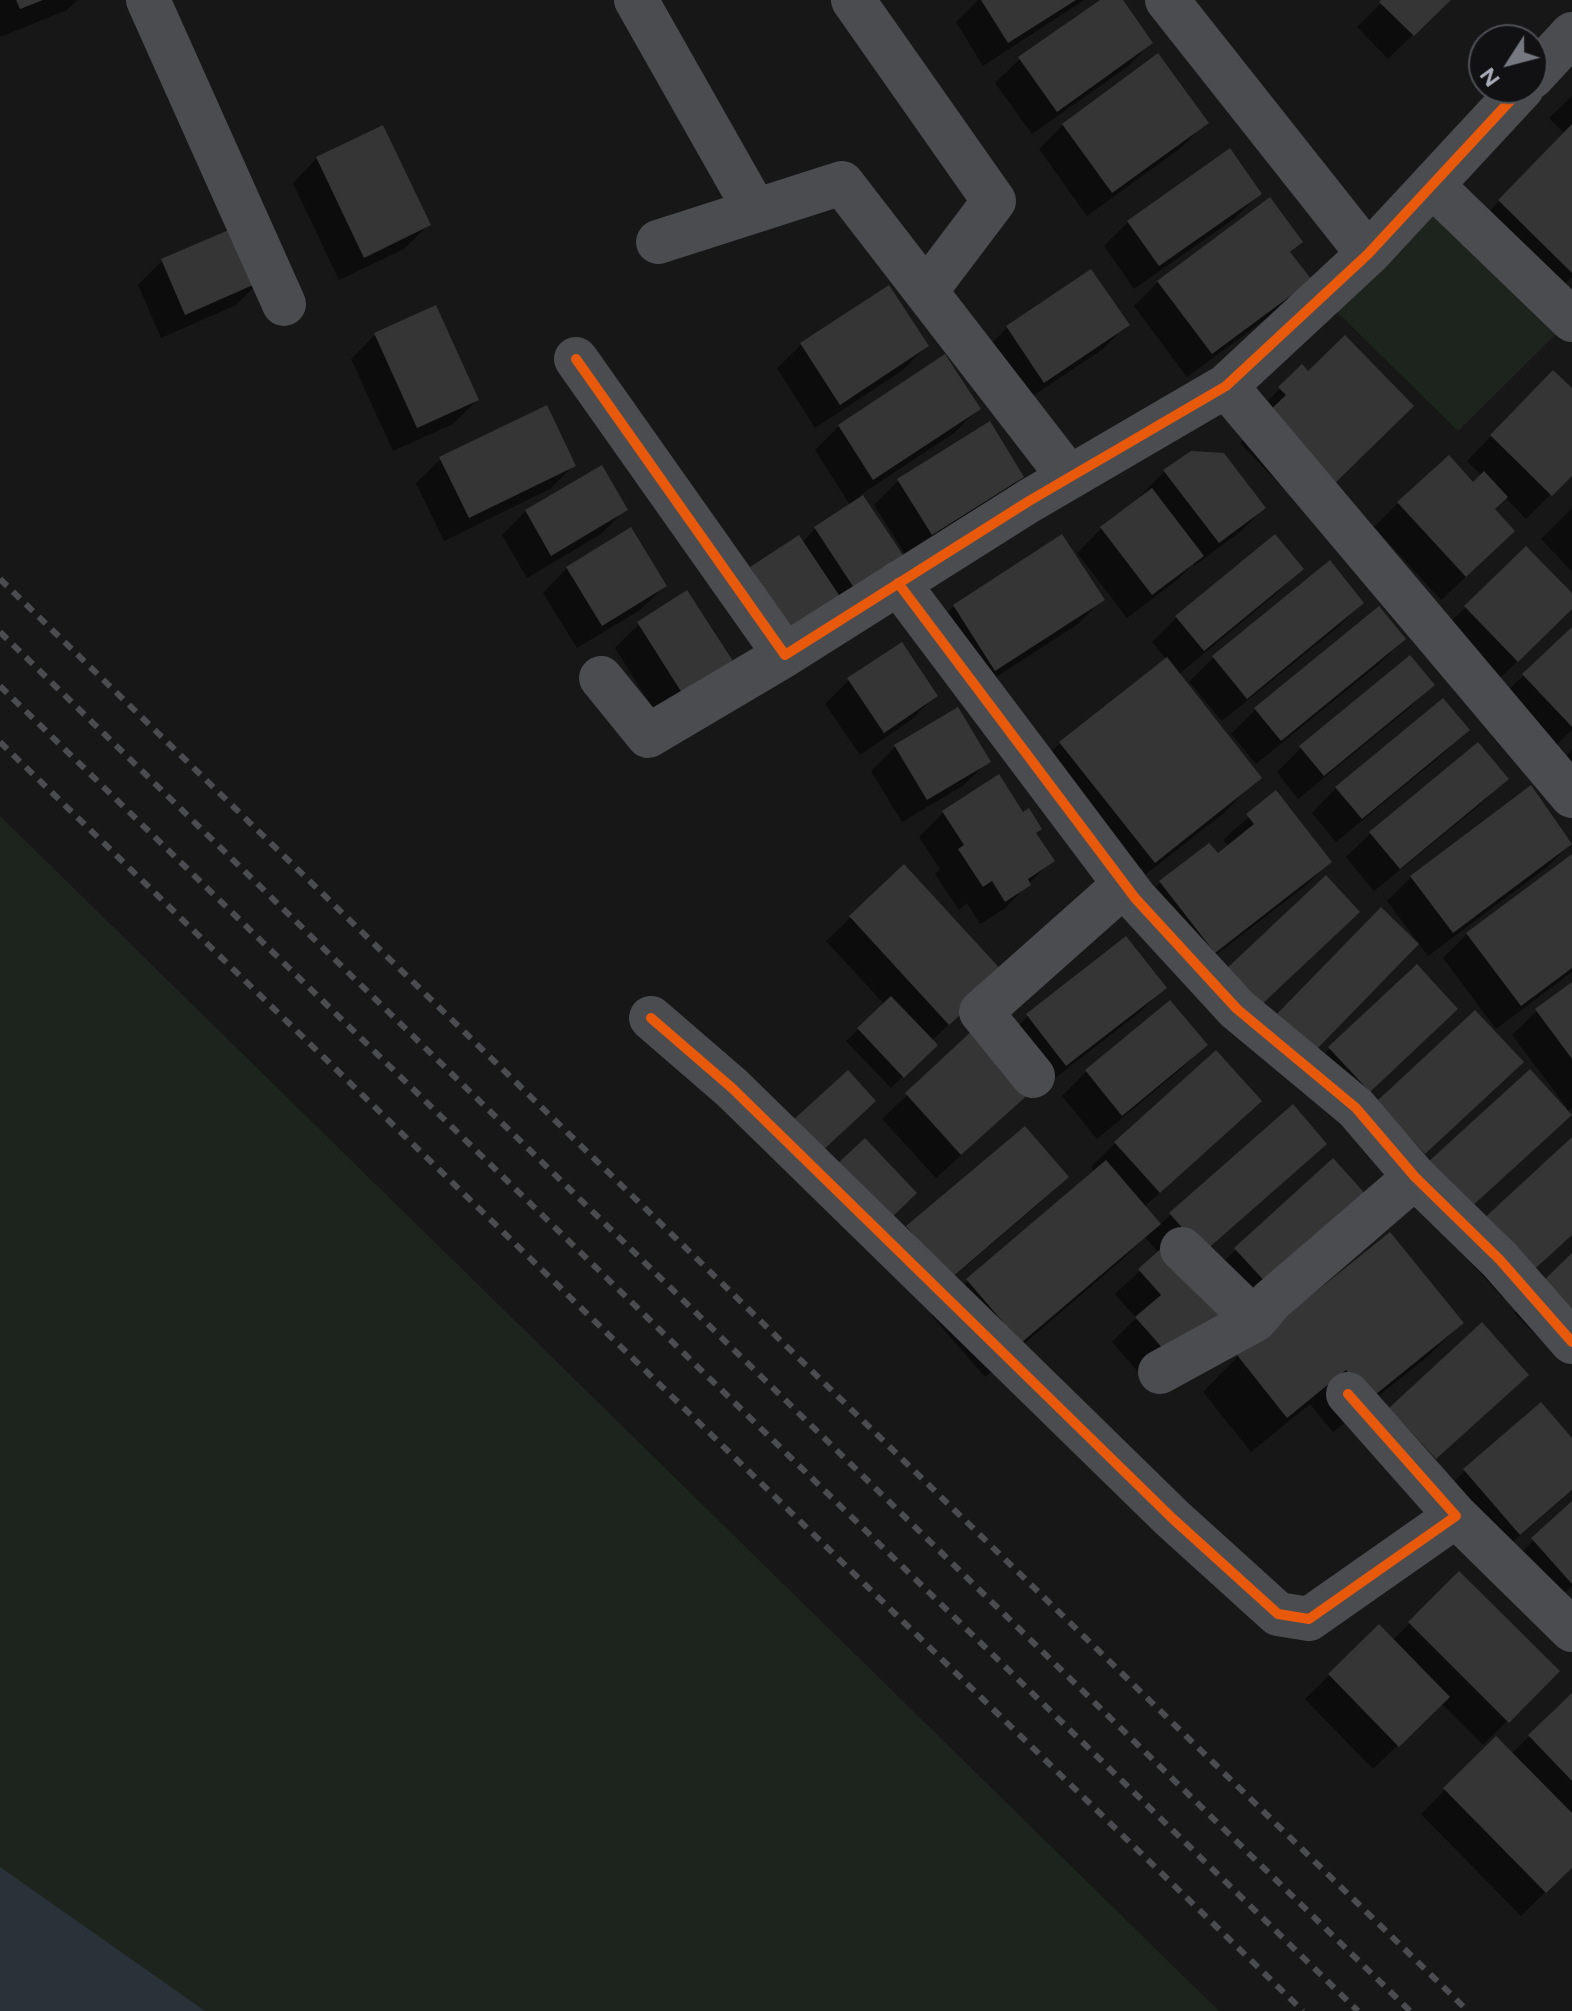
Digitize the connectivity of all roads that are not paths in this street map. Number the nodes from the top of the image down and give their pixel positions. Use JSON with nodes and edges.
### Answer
{"nodes":[{"id":1,"x":148,"y":0,"type":"edge"},
{"id":2,"x":636,"y":0,"type":"edge"},
{"id":3,"x":853,"y":0,"type":"edge"},
{"id":4,"x":1167,"y":0,"type":"edge"},
{"id":5,"x":1572,"y":34,"type":"edge"},
{"id":6,"x":1548,"y":60,"type":"edge"},
{"id":7,"x":1507,"y":104,"type":"edge"},
{"id":8,"x":1432,"y":185,"type":"junction"},
{"id":9,"x":755,"y":210,"type":"junction"},
{"id":10,"x":658,"y":242,"type":"dead end"},
{"id":11,"x":1368,"y":254,"type":"junction"},
{"id":12,"x":926,"y":291,"type":"junction"},
{"id":13,"x":284,"y":304,"type":"dead end"},
{"id":14,"x":1572,"y":320,"type":"edge"},
{"id":15,"x":576,"y":359,"type":"dead end"},
{"id":16,"x":1226,"y":386,"type":"junction"},
{"id":17,"x":1069,"y":477,"type":"junction"},
{"id":18,"x":898,"y":583,"type":"junction"},
{"id":19,"x":785,"y":655,"type":"junction"},
{"id":20,"x":601,"y":678,"type":"dead end"},
{"id":21,"x":1572,"y":796,"type":"edge"},
{"id":22,"x":1125,"y":884,"type":"junction"},
{"id":23,"x":651,"y":1018,"type":"dead end"},
{"id":24,"x":1033,"y":1076,"type":"dead end"},
{"id":25,"x":1415,"y":1177,"type":"junction"},
{"id":26,"x":1182,"y":1249,"type":"dead end"},
{"id":27,"x":1255,"y":1320,"type":"junction"},
{"id":28,"x":1572,"y":1342,"type":"edge"},
{"id":29,"x":1160,"y":1372,"type":"dead end"},
{"id":30,"x":1348,"y":1394,"type":"dead end"},
{"id":31,"x":1456,"y":1516,"type":"junction"},
{"id":32,"x":1572,"y":1630,"type":"edge"}],
"edges":[{"from":1,"to":13,"type":"street"},
{"from":2,"to":9,"type":"street"},
{"from":3,"to":12,"type":"street"},
{"from":4,"to":11,"type":"street"},
{"from":5,"to":6,"type":"street"},
{"from":7,"to":8,"type":"street"},
{"from":8,"to":11,"type":"street"},
{"from":8,"to":14,"type":"street"},
{"from":9,"to":10,"type":"street"},
{"from":9,"to":12,"type":"street"},
{"from":11,"to":16,"type":"street"},
{"from":12,"to":17,"type":"street"},
{"from":15,"to":19,"type":"street"},
{"from":16,"to":17,"type":"street"},
{"from":16,"to":21,"type":"street"},
{"from":17,"to":18,"type":"street"},
{"from":18,"to":19,"type":"street"},
{"from":18,"to":22,"type":"street"},
{"from":19,"to":20,"type":"street"},
{"from":22,"to":24,"type":"street"},
{"from":22,"to":25,"type":"street"},
{"from":23,"to":31,"type":"street"},
{"from":25,"to":27,"type":"street"},
{"from":25,"to":28,"type":"street"},
{"from":26,"to":27,"type":"street"},
{"from":27,"to":29,"type":"street"},
{"from":30,"to":31,"type":"street"},
{"from":31,"to":32,"type":"street"}]}
